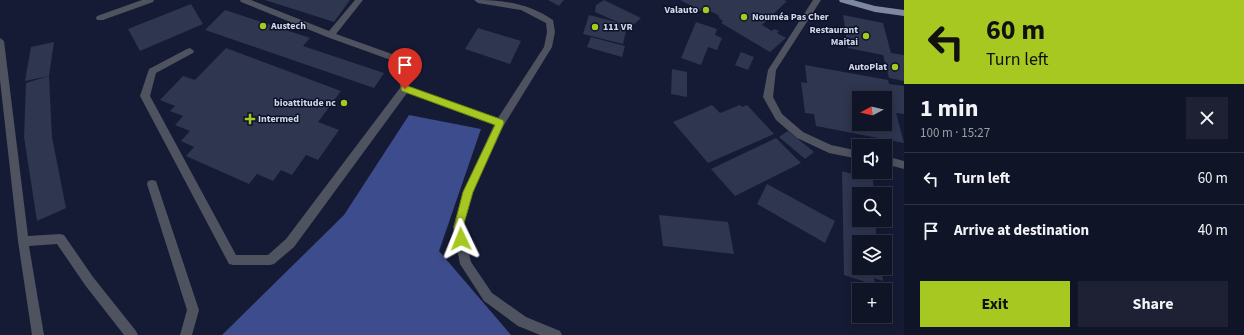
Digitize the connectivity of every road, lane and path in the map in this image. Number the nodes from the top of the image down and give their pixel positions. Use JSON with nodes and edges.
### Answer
{"nodes":[{"id":1,"x":150,"y":0,"type":"edge"},
{"id":2,"x":244,"y":0,"type":"edge"},
{"id":3,"x":359,"y":0,"type":"edge"},
{"id":4,"x":478,"y":0,"type":"edge"},
{"id":5,"x":817,"y":0,"type":"edge"},
{"id":6,"x":843,"y":0,"type":"edge"},
{"id":7,"x":904,"y":13,"type":"edge"},
{"id":8,"x":100,"y":18,"type":"dead end"},
{"id":9,"x":330,"y":35,"type":"junction"},
{"id":10,"x":0,"y":41,"type":"edge"},
{"id":11,"x":190,"y":51,"type":"dead end"},
{"id":12,"x":405,"y":89,"type":"junction"},
{"id":13,"x":500,"y":123,"type":"junction"},
{"id":14,"x":852,"y":154,"type":"edge"},
{"id":15,"x":892,"y":162,"type":"edge"},
{"id":16,"x":904,"y":165,"type":"edge"},
{"id":17,"x":152,"y":184,"type":"dead end"},
{"id":18,"x":23,"y":241,"type":"junction"},
{"id":19,"x":38,"y":335,"type":"edge"},
{"id":20,"x":132,"y":335,"type":"edge"},
{"id":21,"x":186,"y":335,"type":"edge"},
{"id":22,"x":556,"y":335,"type":"edge"}],
"edges":[{"from":1,"to":8,"type":"street"},
{"from":2,"to":9,"type":"street"},
{"from":3,"to":9,"type":"street"},
{"from":4,"to":13,"type":"street"},
{"from":5,"to":14,"type":"street"},
{"from":6,"to":7,"type":"main road"},
{"from":9,"to":12,"type":"street"},
{"from":10,"to":18,"type":"street"},
{"from":11,"to":12,"type":"street"},
{"from":12,"to":13,"type":"street"},
{"from":13,"to":22,"type":"street"},
{"from":15,"to":16,"type":"street"},
{"from":17,"to":21,"type":"street"},
{"from":18,"to":19,"type":"street"},
{"from":18,"to":20,"type":"street"}]}
